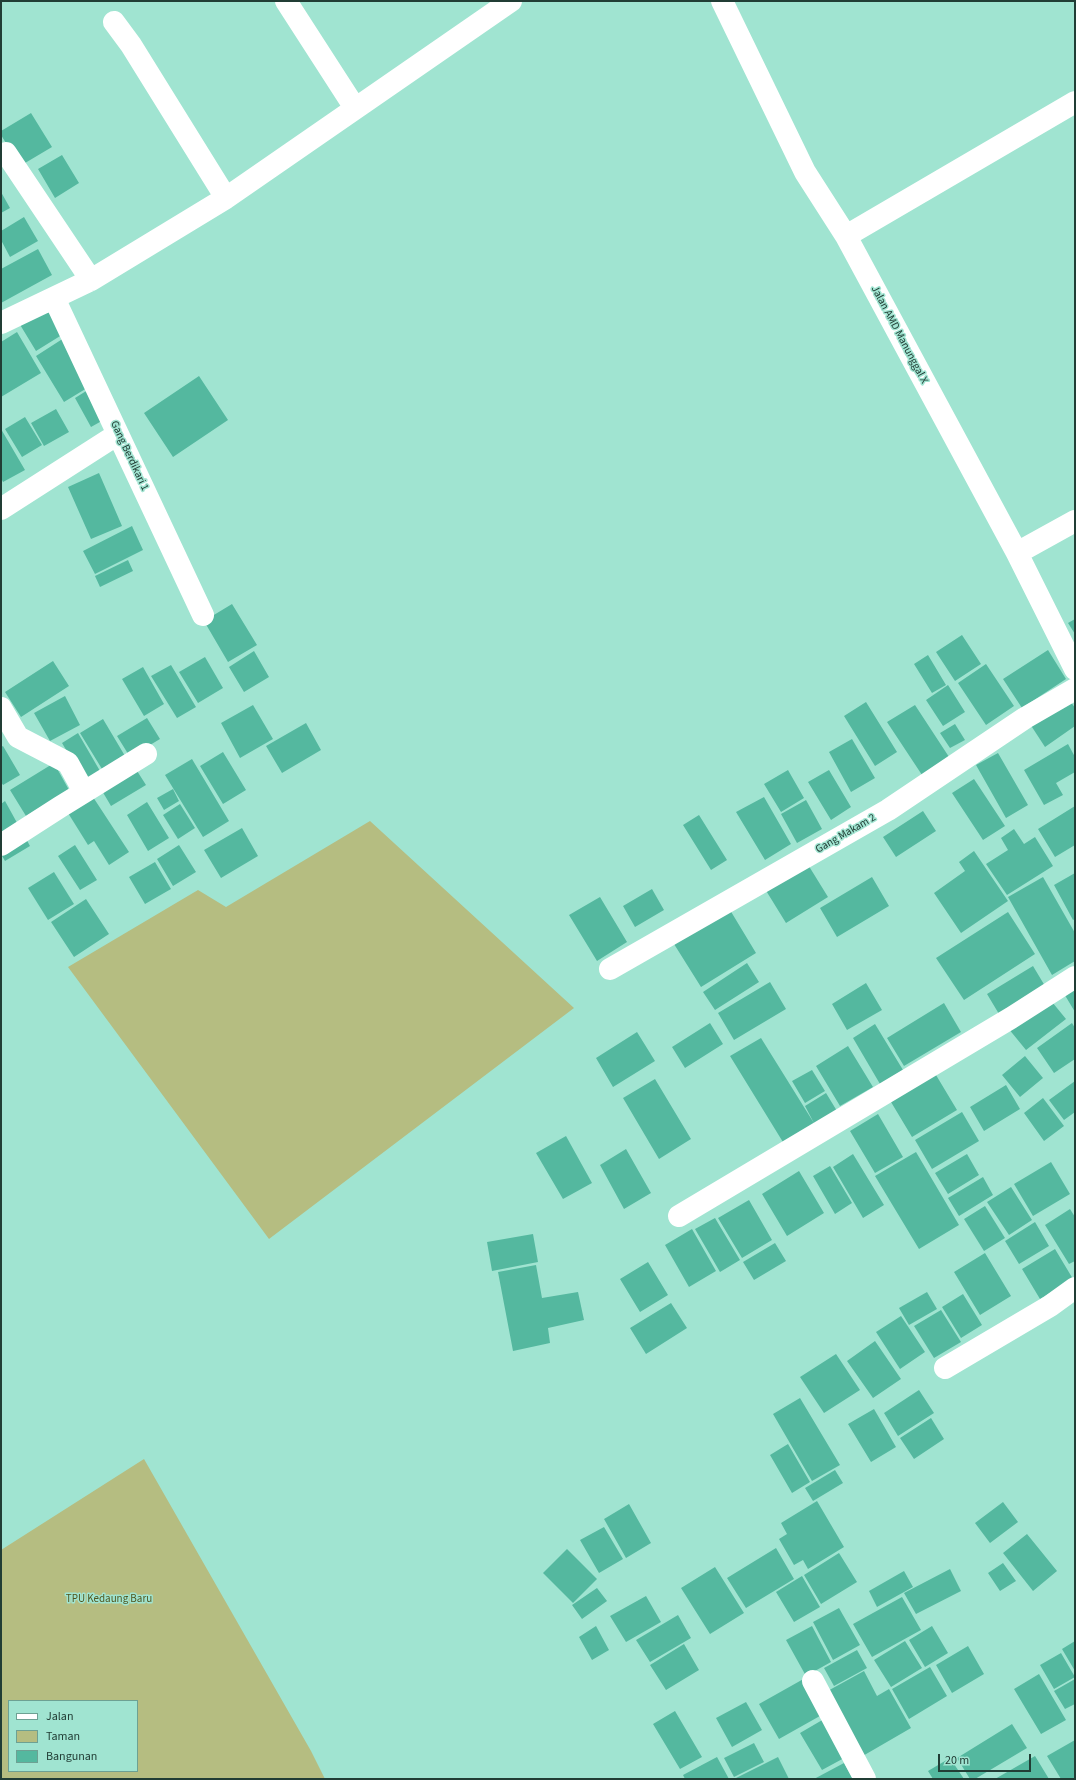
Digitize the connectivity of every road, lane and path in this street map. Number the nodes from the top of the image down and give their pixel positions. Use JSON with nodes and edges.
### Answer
{"nodes":[{"id":1,"x":286,"y":1,"type":"edge"},
{"id":2,"x":511,"y":1,"type":"edge"},
{"id":3,"x":722,"y":1,"type":"edge"},
{"id":4,"x":114,"y":22,"type":"dead end"},
{"id":5,"x":1075,"y":102,"type":"edge"},
{"id":6,"x":355,"y":108,"type":"junction"},
{"id":7,"x":6,"y":153,"type":"dead end"},
{"id":8,"x":226,"y":198,"type":"junction"},
{"id":9,"x":846,"y":236,"type":"junction"},
{"id":10,"x":91,"y":280,"type":"junction"},
{"id":11,"x":54,"y":298,"type":"junction"},
{"id":12,"x":1,"y":323,"type":"edge"},
{"id":13,"x":118,"y":434,"type":"junction"},
{"id":14,"x":1,"y":509,"type":"edge"},
{"id":15,"x":1075,"y":521,"type":"edge"},
{"id":16,"x":1017,"y":553,"type":"junction"},
{"id":17,"x":203,"y":615,"type":"dead end"},
{"id":18,"x":1075,"y":669,"type":"edge"},
{"id":19,"x":1075,"y":689,"type":"edge"},
{"id":20,"x":1,"y":708,"type":"edge"},
{"id":21,"x":146,"y":754,"type":"dead end"},
{"id":22,"x":84,"y":792,"type":"junction"},
{"id":23,"x":1,"y":845,"type":"edge"},
{"id":24,"x":610,"y":969,"type":"dead end"},
{"id":25,"x":1075,"y":977,"type":"edge"},
{"id":26,"x":679,"y":1216,"type":"dead end"},
{"id":27,"x":1075,"y":1288,"type":"edge"},
{"id":28,"x":945,"y":1368,"type":"dead end"},
{"id":29,"x":813,"y":1681,"type":"dead end"},
{"id":30,"x":865,"y":1779,"type":"edge"}],
"edges":[{"from":1,"to":6,"type":"street"},
{"from":2,"to":6,"type":"street"},
{"from":3,"to":9,"type":"street","name":"Jalan AMD Manunggal X"},
{"from":4,"to":8,"type":"street"},
{"from":5,"to":9,"type":"street"},
{"from":6,"to":8,"type":"street"},
{"from":7,"to":10,"type":"street"},
{"from":8,"to":10,"type":"street"},
{"from":9,"to":16,"type":"street","name":"Jalan AMD Manunggal X"},
{"from":10,"to":11,"type":"street"},
{"from":11,"to":12,"type":"street"},
{"from":11,"to":13,"type":"street","name":"Gang Berdikari 1"},
{"from":13,"to":14,"type":"street"},
{"from":13,"to":17,"type":"street","name":"Gang Berdikari 1"},
{"from":15,"to":16,"type":"street"},
{"from":16,"to":18,"type":"street","name":"Jalan AMD Manunggal X"},
{"from":19,"to":24,"type":"street","name":"Gang Makam 2"},
{"from":20,"to":22,"type":"street"},
{"from":21,"to":22,"type":"street"},
{"from":22,"to":23,"type":"street"},
{"from":25,"to":26,"type":"street"},
{"from":27,"to":28,"type":"street"},
{"from":29,"to":30,"type":"street"}]}
